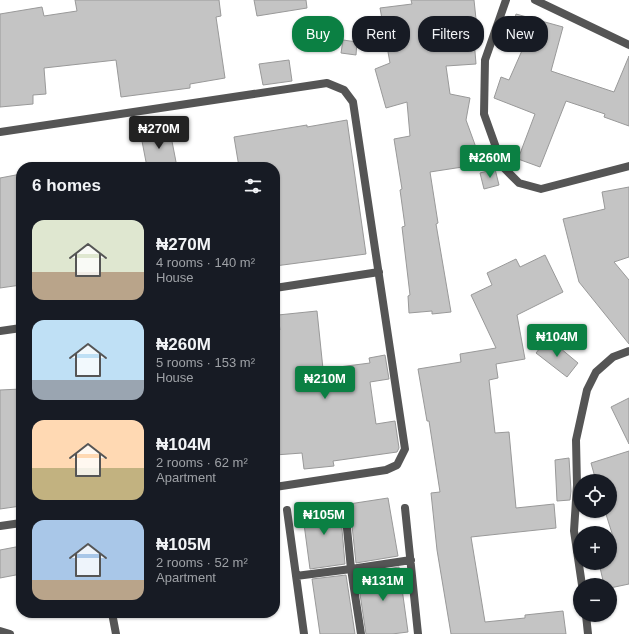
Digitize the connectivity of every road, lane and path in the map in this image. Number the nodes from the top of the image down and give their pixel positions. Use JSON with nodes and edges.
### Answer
{"nodes":[{"id":1,"x":506,"y":0,"type":"edge"},
{"id":2,"x":535,"y":0,"type":"edge"},
{"id":3,"x":629,"y":45,"type":"edge"},
{"id":4,"x":0,"y":132,"type":"edge"},
{"id":5,"x":629,"y":166,"type":"edge"},
{"id":6,"x":379,"y":272,"type":"junction"},
{"id":7,"x":280,"y":287,"type":"edge"},
{"id":8,"x":16,"y":329,"type":"edge"},
{"id":9,"x":0,"y":331,"type":"edge"},
{"id":10,"x":629,"y":351,"type":"edge"},
{"id":11,"x":280,"y":486,"type":"edge"},
{"id":12,"x":345,"y":508,"type":"dead end"},
{"id":13,"x":405,"y":508,"type":"dead end"},
{"id":14,"x":288,"y":510,"type":"dead end"},
{"id":15,"x":16,"y":524,"type":"edge"},
{"id":16,"x":0,"y":526,"type":"edge"},
{"id":17,"x":411,"y":560,"type":"junction"},
{"id":18,"x":351,"y":569,"type":"junction"},
{"id":19,"x":296,"y":576,"type":"junction"},
{"id":20,"x":581,"y":578,"type":"edge"},
{"id":21,"x":113,"y":618,"type":"edge"},
{"id":22,"x":587,"y":622,"type":"edge"},
{"id":23,"x":0,"y":631,"type":"edge"},
{"id":24,"x":10,"y":634,"type":"edge"},
{"id":25,"x":116,"y":634,"type":"edge"},
{"id":26,"x":304,"y":634,"type":"edge"},
{"id":27,"x":361,"y":634,"type":"edge"},
{"id":28,"x":418,"y":634,"type":"edge"},
{"id":29,"x":588,"y":634,"type":"edge"}],
"edges":[{"from":1,"to":5,"type":"street"},
{"from":2,"to":3,"type":"street"},
{"from":4,"to":6,"type":"street"},
{"from":6,"to":7,"type":"street"},
{"from":6,"to":11,"type":"street"},
{"from":8,"to":9,"type":"street"},
{"from":10,"to":20,"type":"street"},
{"from":12,"to":18,"type":"street"},
{"from":13,"to":17,"type":"street"},
{"from":14,"to":19,"type":"street"},
{"from":15,"to":16,"type":"street"},
{"from":17,"to":18,"type":"street"},
{"from":17,"to":28,"type":"street"},
{"from":18,"to":19,"type":"street"},
{"from":18,"to":27,"type":"street"},
{"from":19,"to":26,"type":"street"},
{"from":21,"to":25,"type":"street"},
{"from":22,"to":29,"type":"street"},
{"from":23,"to":24,"type":"street"}]}
